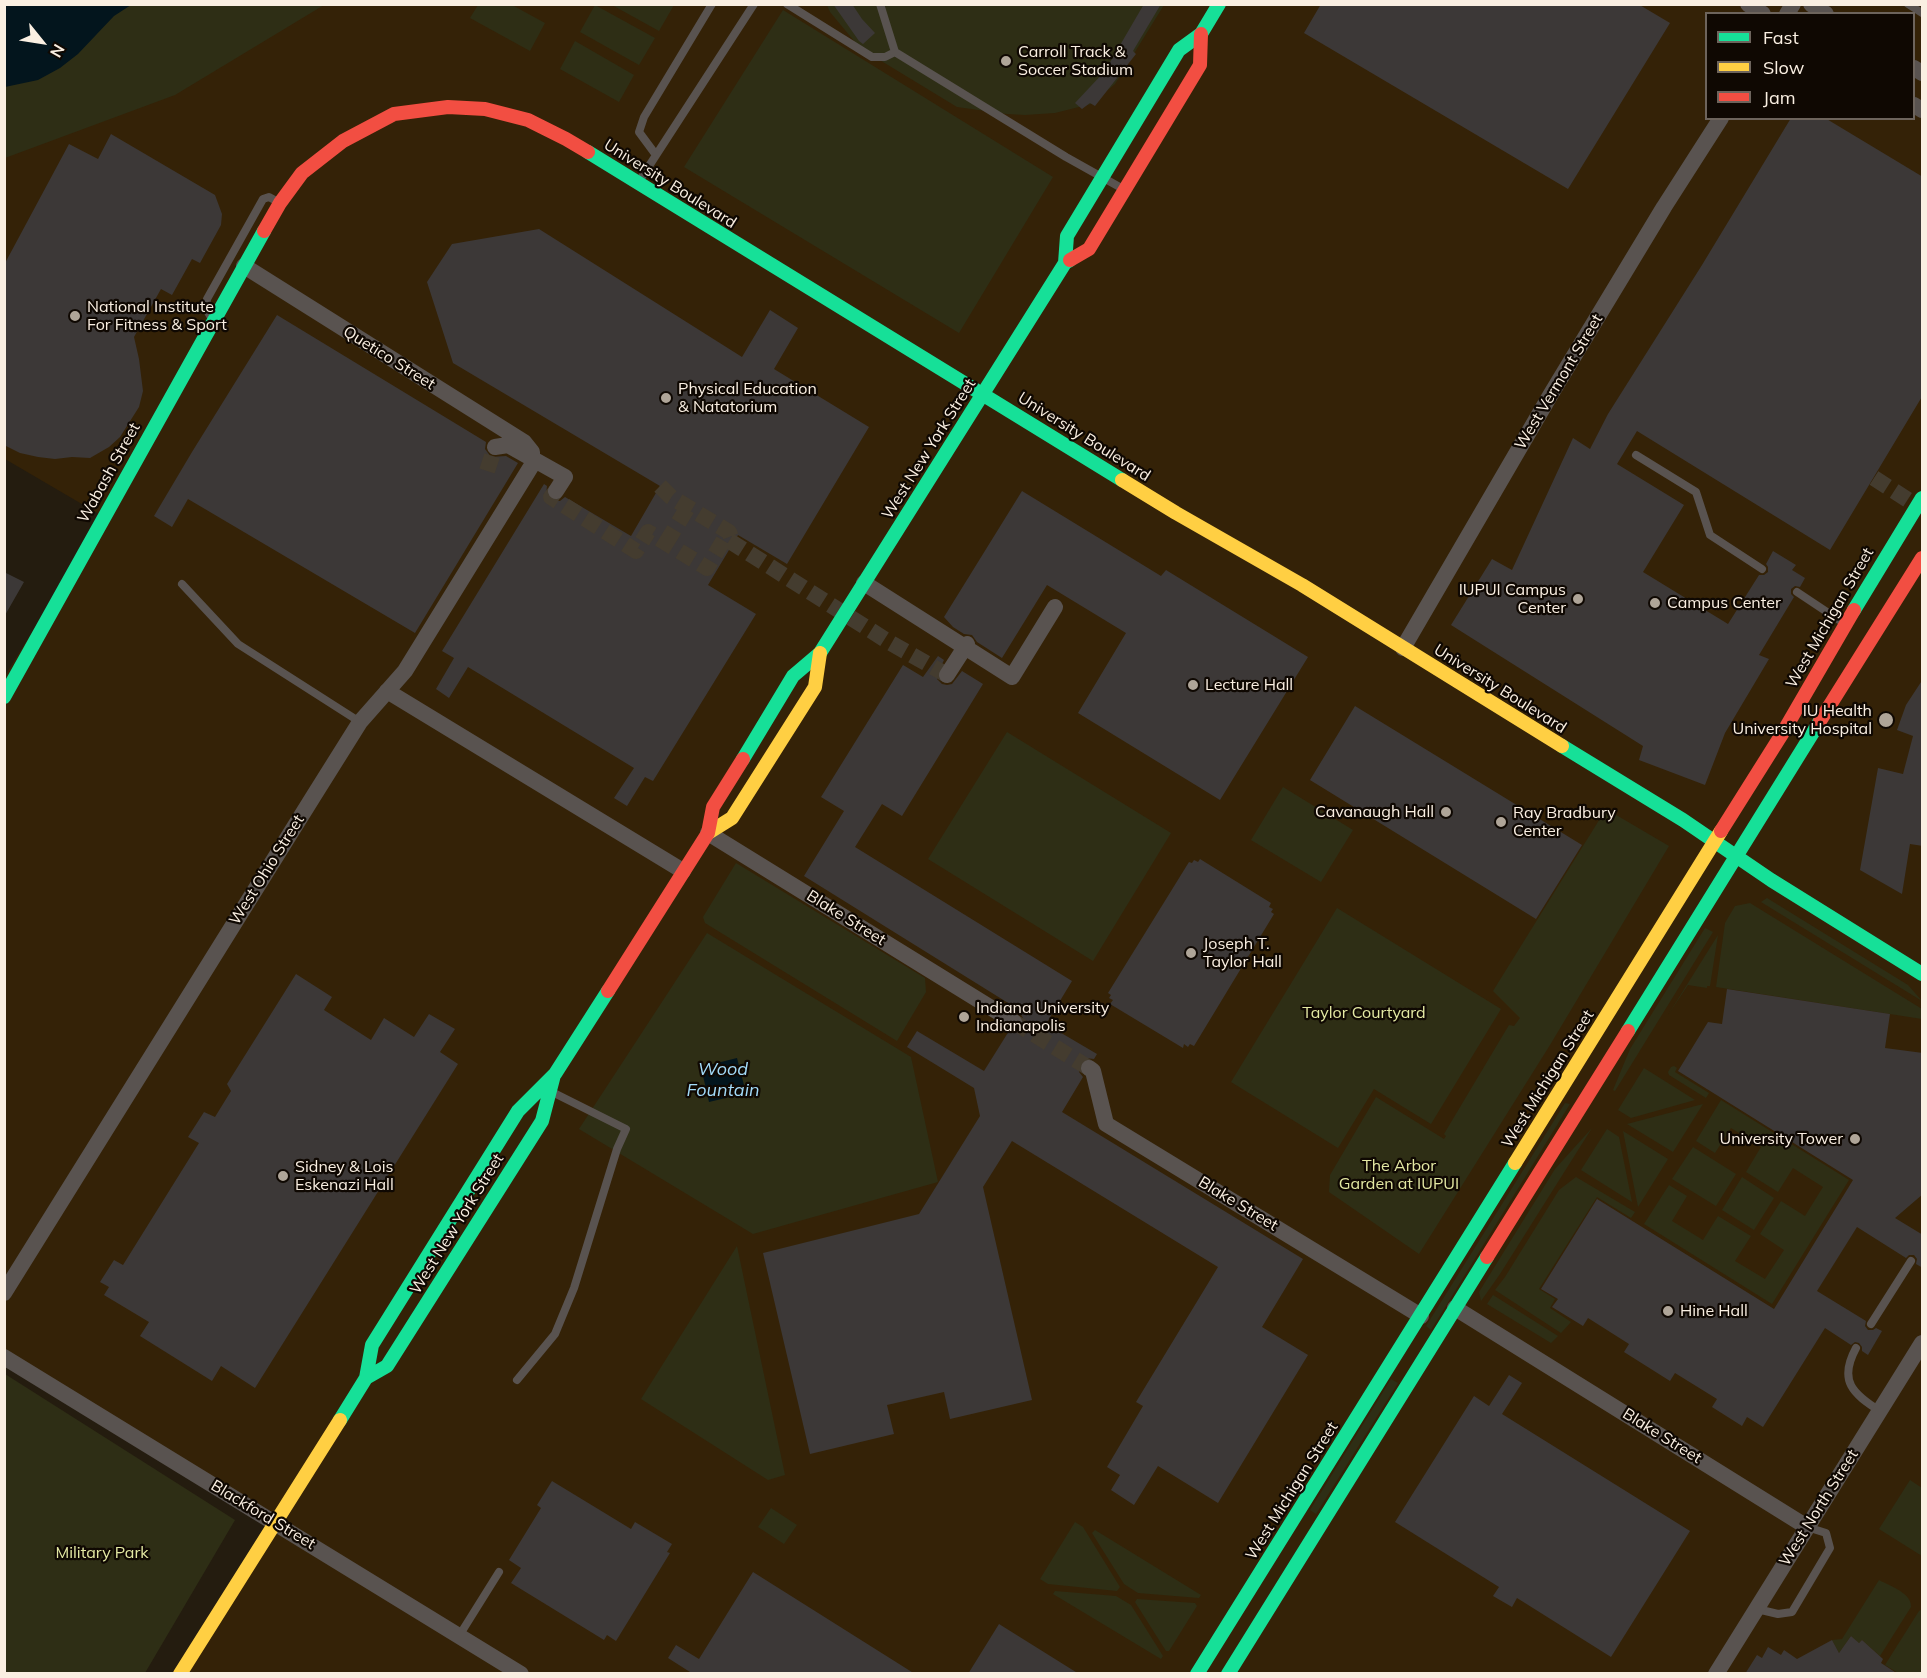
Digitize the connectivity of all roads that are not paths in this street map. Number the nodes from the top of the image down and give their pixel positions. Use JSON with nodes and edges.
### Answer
{"nodes":[{"id":1,"x":711,"y":4,"type":"edge"},
{"id":2,"x":754,"y":4,"type":"edge"},
{"id":3,"x":787,"y":4,"type":"edge"},
{"id":4,"x":880,"y":4,"type":"edge"},
{"id":5,"x":1219,"y":4,"type":"edge"},
{"id":6,"x":1908,"y":4,"type":"edge"},
{"id":7,"x":1923,"y":13,"type":"edge"},
{"id":8,"x":1201,"y":34,"type":"junction"},
{"id":9,"x":894,"y":51,"type":"junction"},
{"id":10,"x":1719,"y":120,"type":"edge"},
{"id":11,"x":656,"y":155,"type":"junction"},
{"id":12,"x":1103,"y":176,"type":"junction"},
{"id":13,"x":638,"y":184,"type":"junction"},
{"id":14,"x":1125,"y":190,"type":"junction"},
{"id":15,"x":280,"y":203,"type":"junction"},
{"id":16,"x":1065,"y":263,"type":"junction"},
{"id":17,"x":244,"y":266,"type":"junction"},
{"id":18,"x":213,"y":322,"type":"junction"},
{"id":19,"x":983,"y":394,"type":"junction"},
{"id":20,"x":495,"y":447,"type":"dead end"},
{"id":21,"x":532,"y":452,"type":"joint"},
{"id":22,"x":1636,"y":455,"type":"dead end"},
{"id":23,"x":556,"y":491,"type":"tunnel mouth"},
{"id":24,"x":1923,"y":498,"type":"edge"},
{"id":25,"x":1923,"y":558,"type":"edge"},
{"id":26,"x":1762,"y":569,"type":"dead end"},
{"id":27,"x":864,"y":583,"type":"junction"},
{"id":28,"x":182,"y":584,"type":"dead end"},
{"id":29,"x":1797,"y":592,"type":"dead end"},
{"id":30,"x":1055,"y":607,"type":"dead end"},
{"id":31,"x":1846,"y":624,"type":"junction"},
{"id":32,"x":967,"y":644,"type":"dead end"},
{"id":33,"x":1403,"y":648,"type":"junction"},
{"id":34,"x":820,"y":653,"type":"junction"},
{"id":35,"x":947,"y":675,"type":"dead end"},
{"id":36,"x":387,"y":691,"type":"junction"},
{"id":37,"x":4,"y":697,"type":"edge"},
{"id":38,"x":360,"y":722,"type":"junction"},
{"id":39,"x":708,"y":833,"type":"junction"},
{"id":40,"x":1715,"y":842,"type":"junction"},
{"id":41,"x":1737,"y":857,"type":"junction"},
{"id":42,"x":683,"y":871,"type":"junction"},
{"id":43,"x":1923,"y":974,"type":"edge"},
{"id":44,"x":1014,"y":1022,"type":"tunnel mouth"},
{"id":45,"x":1089,"y":1068,"type":"tunnel mouth"},
{"id":46,"x":555,"y":1074,"type":"junction"},
{"id":47,"x":550,"y":1091,"type":"junction"},
{"id":48,"x":1911,"y":1261,"type":"dead end"},
{"id":49,"x":4,"y":1293,"type":"edge"},
{"id":50,"x":1455,"y":1308,"type":"junction"},
{"id":51,"x":1421,"y":1316,"type":"junction"},
{"id":52,"x":1871,"y":1324,"type":"dead end"},
{"id":53,"x":1923,"y":1343,"type":"edge"},
{"id":54,"x":1856,"y":1348,"type":"dead end"},
{"id":55,"x":1411,"y":1356,"type":"junction"},
{"id":56,"x":4,"y":1357,"type":"edge"},
{"id":57,"x":366,"y":1378,"type":"junction"},
{"id":58,"x":517,"y":1380,"type":"dead end"},
{"id":59,"x":1880,"y":1411,"type":"junction"},
{"id":60,"x":275,"y":1522,"type":"junction"},
{"id":61,"x":1808,"y":1527,"type":"junction"},
{"id":62,"x":500,"y":1572,"type":"dead end"},
{"id":63,"x":1756,"y":1609,"type":"junction"},
{"id":64,"x":459,"y":1636,"type":"junction"},
{"id":65,"x":180,"y":1674,"type":"edge"},
{"id":66,"x":521,"y":1674,"type":"edge"},
{"id":67,"x":1197,"y":1674,"type":"edge"},
{"id":68,"x":1228,"y":1674,"type":"edge"},
{"id":69,"x":1716,"y":1674,"type":"edge"}],
"edges":[{"from":1,"to":11,"type":"lane"},
{"from":2,"to":11,"type":"lane"},
{"from":3,"to":9,"type":"lane"},
{"from":4,"to":9,"type":"lane"},
{"from":5,"to":8,"type":"main road","name":"West New York Street"},
{"from":6,"to":7,"type":"lane"},
{"from":8,"to":12,"type":"main road","name":"West New York Street"},
{"from":8,"to":14,"type":"main road","name":"West New York Street"},
{"from":9,"to":12,"type":"lane"},
{"from":10,"to":33,"type":"street","name":"West Vermont Street"},
{"from":11,"to":13,"type":"lane"},
{"from":12,"to":14,"type":"lane"},
{"from":12,"to":16,"type":"main road","name":"West New York Street"},
{"from":13,"to":15,"type":"main road","name":"University Boulevard"},
{"from":13,"to":19,"type":"main road","name":"University Boulevard"},
{"from":14,"to":16,"type":"main road","name":"West New York Street"},
{"from":15,"to":17,"type":"main road","name":"University Boulevard"},
{"from":15,"to":18,"type":"lane"},
{"from":16,"to":19,"type":"main road","name":"West New York Street"},
{"from":17,"to":18,"type":"main road","name":"Wabash Street"},
{"from":17,"to":21,"type":"street","name":"Quetico Street"},
{"from":18,"to":37,"type":"main road","name":"Wabash Street"},
{"from":19,"to":27,"type":"main road","name":"West New York Street"},
{"from":19,"to":33,"type":"main road","name":"University Boulevard"},
{"from":20,"to":23,"type":"street"},
{"from":21,"to":36,"type":"street","name":"West Ohio Street"},
{"from":22,"to":26,"type":"lane"},
{"from":24,"to":31,"type":"main road","name":"West Michigan Street"},
{"from":25,"to":41,"type":"main road","name":"West Michigan Street"},
{"from":27,"to":30,"type":"street"},
{"from":27,"to":34,"type":"main road","name":"West New York Street"},
{"from":28,"to":38,"type":"lane"},
{"from":29,"to":31,"type":"lane"},
{"from":31,"to":40,"type":"main road","name":"West Michigan Street"},
{"from":32,"to":35,"type":"street"},
{"from":33,"to":40,"type":"main road","name":"University Boulevard"},
{"from":34,"to":39,"type":"main road","name":"West New York Street"},
{"from":34,"to":39,"type":"main road","name":"West New York Street"},
{"from":36,"to":38,"type":"street","name":"West Ohio Street"},
{"from":36,"to":42,"type":"street"},
{"from":38,"to":49,"type":"street","name":"West Ohio Street"},
{"from":39,"to":42,"type":"main road","name":"West New York Street"},
{"from":39,"to":44,"type":"street","name":"Blake Street"},
{"from":40,"to":41,"type":"main road","name":"University Boulevard"},
{"from":40,"to":51,"type":"main road","name":"West Michigan Street"},
{"from":41,"to":43,"type":"main road","name":"University Boulevard"},
{"from":41,"to":50,"type":"main road","name":"West Michigan Street"},
{"from":42,"to":46,"type":"main road","name":"West New York Street"},
{"from":45,"to":51,"type":"street","name":"Blake Street"},
{"from":46,"to":47,"type":"main road","name":"West New York Street"},
{"from":46,"to":57,"type":"main road","name":"West New York Street"},
{"from":47,"to":57,"type":"main road","name":"West New York Street"},
{"from":47,"to":58,"type":"lane"},
{"from":48,"to":52,"type":"lane"},
{"from":50,"to":55,"type":"main road","name":"West Michigan Street"},
{"from":50,"to":61,"type":"street","name":"Blake Street"},
{"from":51,"to":55,"type":"main road","name":"West Michigan Street"},
{"from":53,"to":59,"type":"street","name":"West North Street"},
{"from":54,"to":59,"type":"lane"},
{"from":55,"to":67,"type":"main road","name":"West Michigan Street"},
{"from":55,"to":68,"type":"main road","name":"West Michigan Street"},
{"from":56,"to":60,"type":"street","name":"Blackford Street"},
{"from":57,"to":60,"type":"main road","name":"West New York Street"},
{"from":59,"to":61,"type":"street","name":"West North Street"},
{"from":60,"to":64,"type":"street","name":"Blackford Street"},
{"from":60,"to":65,"type":"main road","name":"West New York Street"},
{"from":61,"to":63,"type":"street","name":"West North Street"},
{"from":61,"to":63,"type":"lane"},
{"from":62,"to":64,"type":"lane"},
{"from":63,"to":69,"type":"street","name":"West North Street"},
{"from":64,"to":66,"type":"street","name":"Blackford Street"}]}
